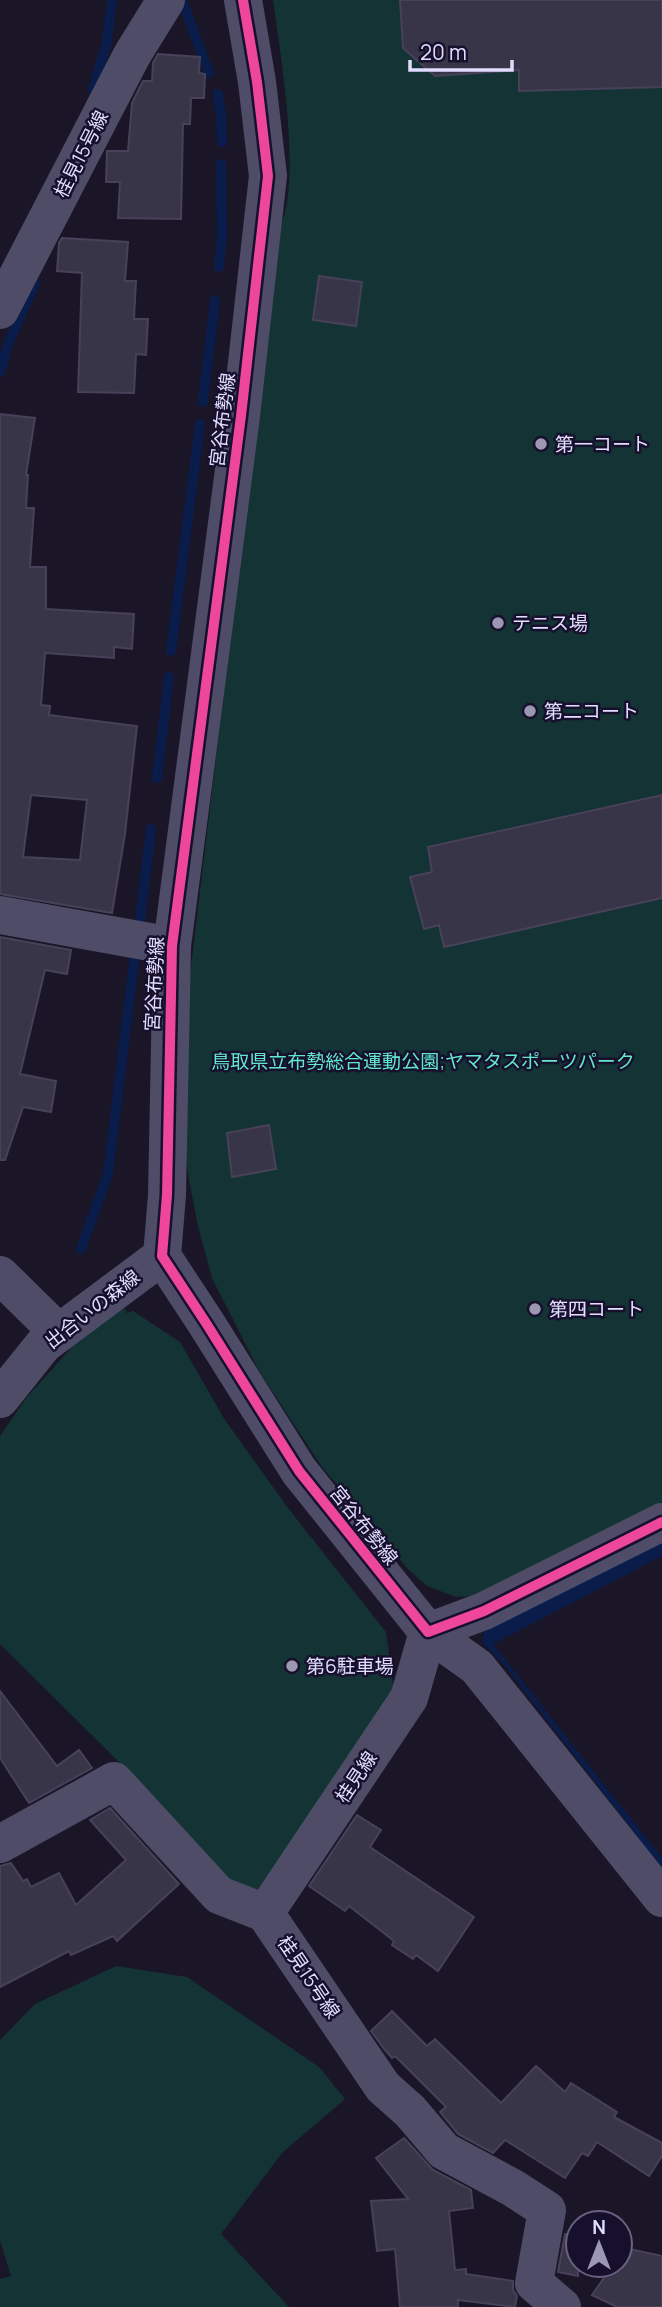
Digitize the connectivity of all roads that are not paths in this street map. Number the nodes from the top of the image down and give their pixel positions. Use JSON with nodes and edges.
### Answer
{"nodes":[{"id":1,"x":166,"y":0,"type":"edge"},
{"id":2,"x":243,"y":0,"type":"edge"},
{"id":3,"x":0,"y":310,"type":"edge"},
{"id":4,"x":0,"y":915,"type":"edge"},
{"id":5,"x":172,"y":946,"type":"junction"},
{"id":6,"x":162,"y":1256,"type":"junction"},
{"id":7,"x":0,"y":1275,"type":"edge"},
{"id":8,"x":59,"y":1333,"type":"junction"},
{"id":9,"x":0,"y":1399,"type":"edge"},
{"id":10,"x":662,"y":1522,"type":"edge"},
{"id":11,"x":428,"y":1632,"type":"junction"},
{"id":12,"x":0,"y":1844,"type":"edge"},
{"id":13,"x":662,"y":1898,"type":"edge"},
{"id":14,"x":265,"y":1913,"type":"junction"},
{"id":15,"x":548,"y":2295,"type":"edge"}],
"edges":[{"from":1,"to":3,"type":"street","name":"桂見15号線"},
{"from":2,"to":5,"type":"street","name":"宮谷布勢線"},
{"from":4,"to":5,"type":"street"},
{"from":5,"to":6,"type":"street","name":"宮谷布勢線"},
{"from":6,"to":8,"type":"street","name":"出合いの森線"},
{"from":6,"to":11,"type":"street","name":"宮谷布勢線"},
{"from":7,"to":8,"type":"street"},
{"from":8,"to":9,"type":"street","name":"出合いの森線"},
{"from":10,"to":11,"type":"street"},
{"from":11,"to":13,"type":"street","name":"宮谷布勢線"},
{"from":11,"to":14,"type":"street","name":"桂見線"},
{"from":12,"to":14,"type":"street"},
{"from":14,"to":15,"type":"street","name":"桂見15号線"}]}
